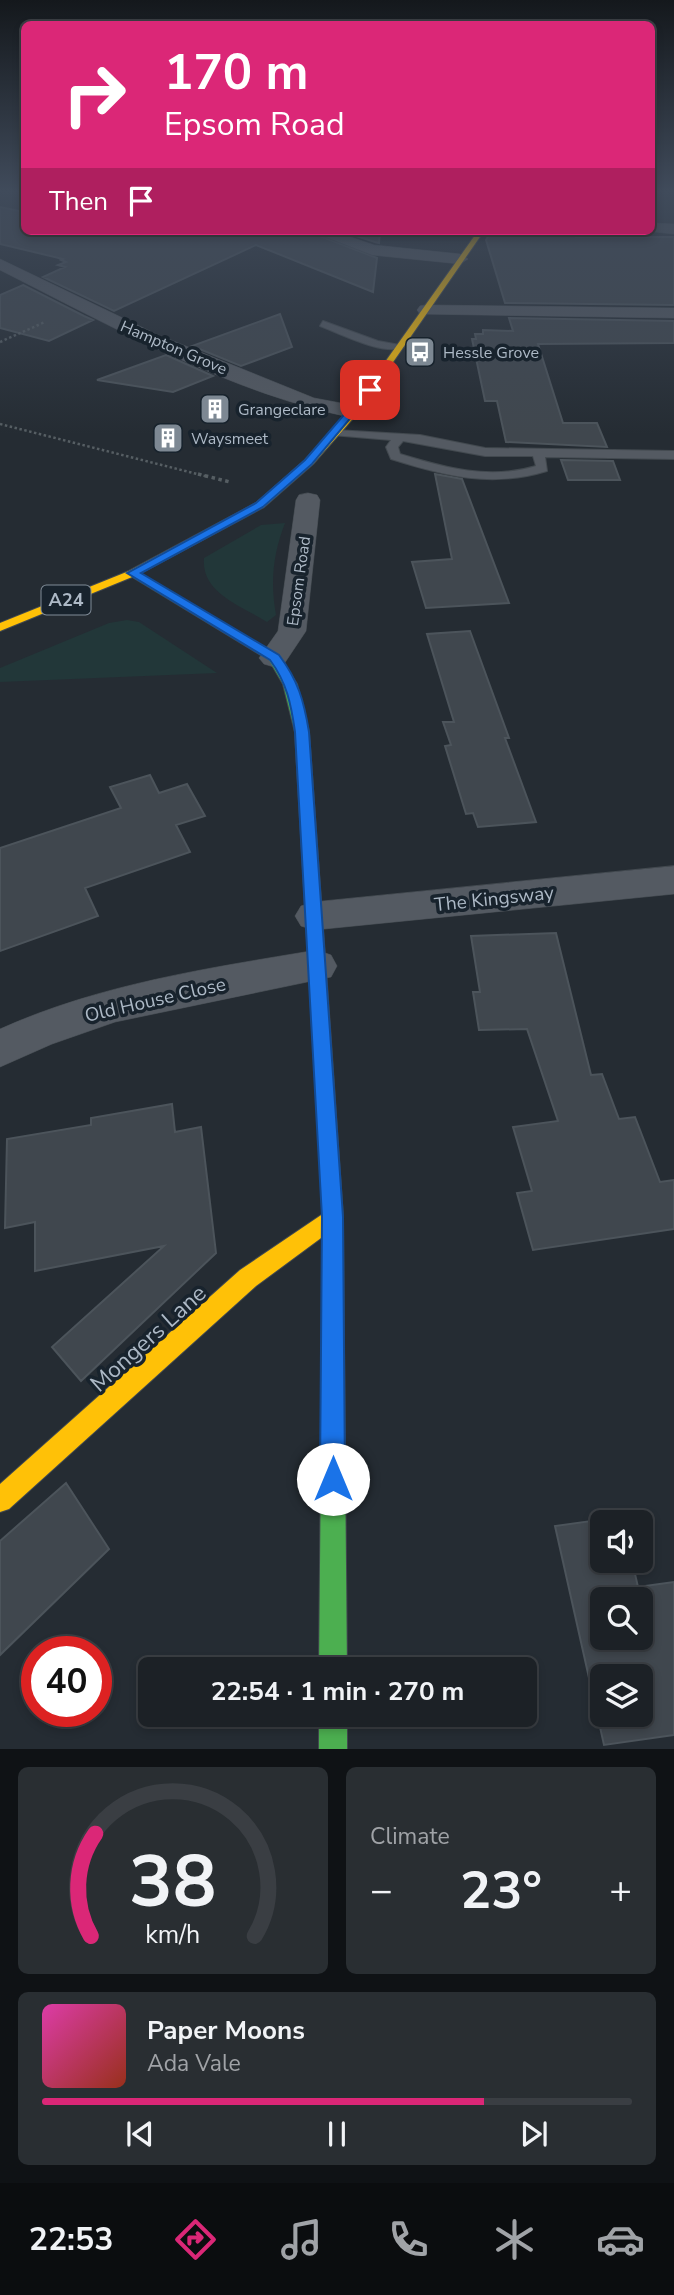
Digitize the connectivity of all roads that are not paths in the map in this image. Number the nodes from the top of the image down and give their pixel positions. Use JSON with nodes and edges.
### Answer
{"nodes":[{"id":1,"x":13,"y":271,"type":"edge"},
{"id":2,"x":452,"y":271,"type":"edge"},
{"id":3,"x":426,"y":310,"type":"junction"},
{"id":4,"x":674,"y":313,"type":"edge"},
{"id":5,"x":323,"y":324,"type":"dead end"},
{"id":6,"x":400,"y":346,"type":"junction"},
{"id":7,"x":354,"y":412,"type":"junction"},
{"id":8,"x":336,"y":433,"type":"junction"},
{"id":9,"x":399,"y":438,"type":"junction"},
{"id":10,"x":538,"y":452,"type":"junction"},
{"id":11,"x":674,"y":455,"type":"edge"},
{"id":12,"x":308,"y":500,"type":"dead end"},
{"id":13,"x":133,"y":573,"type":"junction"},
{"id":14,"x":0,"y":628,"type":"edge"},
{"id":15,"x":274,"y":657,"type":"junction"},
{"id":16,"x":674,"y":880,"type":"edge"},
{"id":17,"x":314,"y":916,"type":"junction"},
{"id":18,"x":317,"y":966,"type":"junction"},
{"id":19,"x":0,"y":1049,"type":"edge"},
{"id":20,"x":333,"y":1217,"type":"junction"},
{"id":21,"x":0,"y":1500,"type":"edge"},
{"id":22,"x":333,"y":1657,"type":"edge"},
{"id":23,"x":333,"y":1727,"type":"edge"},
{"id":24,"x":333,"y":1749,"type":"edge"}],
"edges":[{"from":1,"to":7,"type":"street","name":"Hampton Grove"},
{"from":2,"to":3,"type":"main road","number":"A24"},
{"from":3,"to":4,"type":"street"},
{"from":3,"to":6,"type":"main road","number":"A24"},
{"from":5,"to":6,"type":"lane"},
{"from":6,"to":7,"type":"main road","number":"A24"},
{"from":7,"to":8,"type":"main road","number":"A24"},
{"from":8,"to":9,"type":"lane"},
{"from":8,"to":13,"type":"main road","number":"A24"},
{"from":9,"to":10,"type":"lane"},
{"from":9,"to":10,"type":"lane"},
{"from":10,"to":11,"type":"lane"},
{"from":12,"to":15,"type":"street","name":"Epsom Road"},
{"from":13,"to":14,"type":"main road","number":"A24"},
{"from":13,"to":15,"type":"main road"},
{"from":15,"to":17,"type":"main road"},
{"from":16,"to":17,"type":"street","name":"The Kingsway"},
{"from":17,"to":18,"type":"main road"},
{"from":18,"to":19,"type":"street","name":"Old House Close"},
{"from":18,"to":20,"type":"main road"},
{"from":20,"to":21,"type":"main road","name":"Mongers Lane"},
{"from":20,"to":22,"type":"main road"},
{"from":23,"to":24,"type":"main road"}]}
